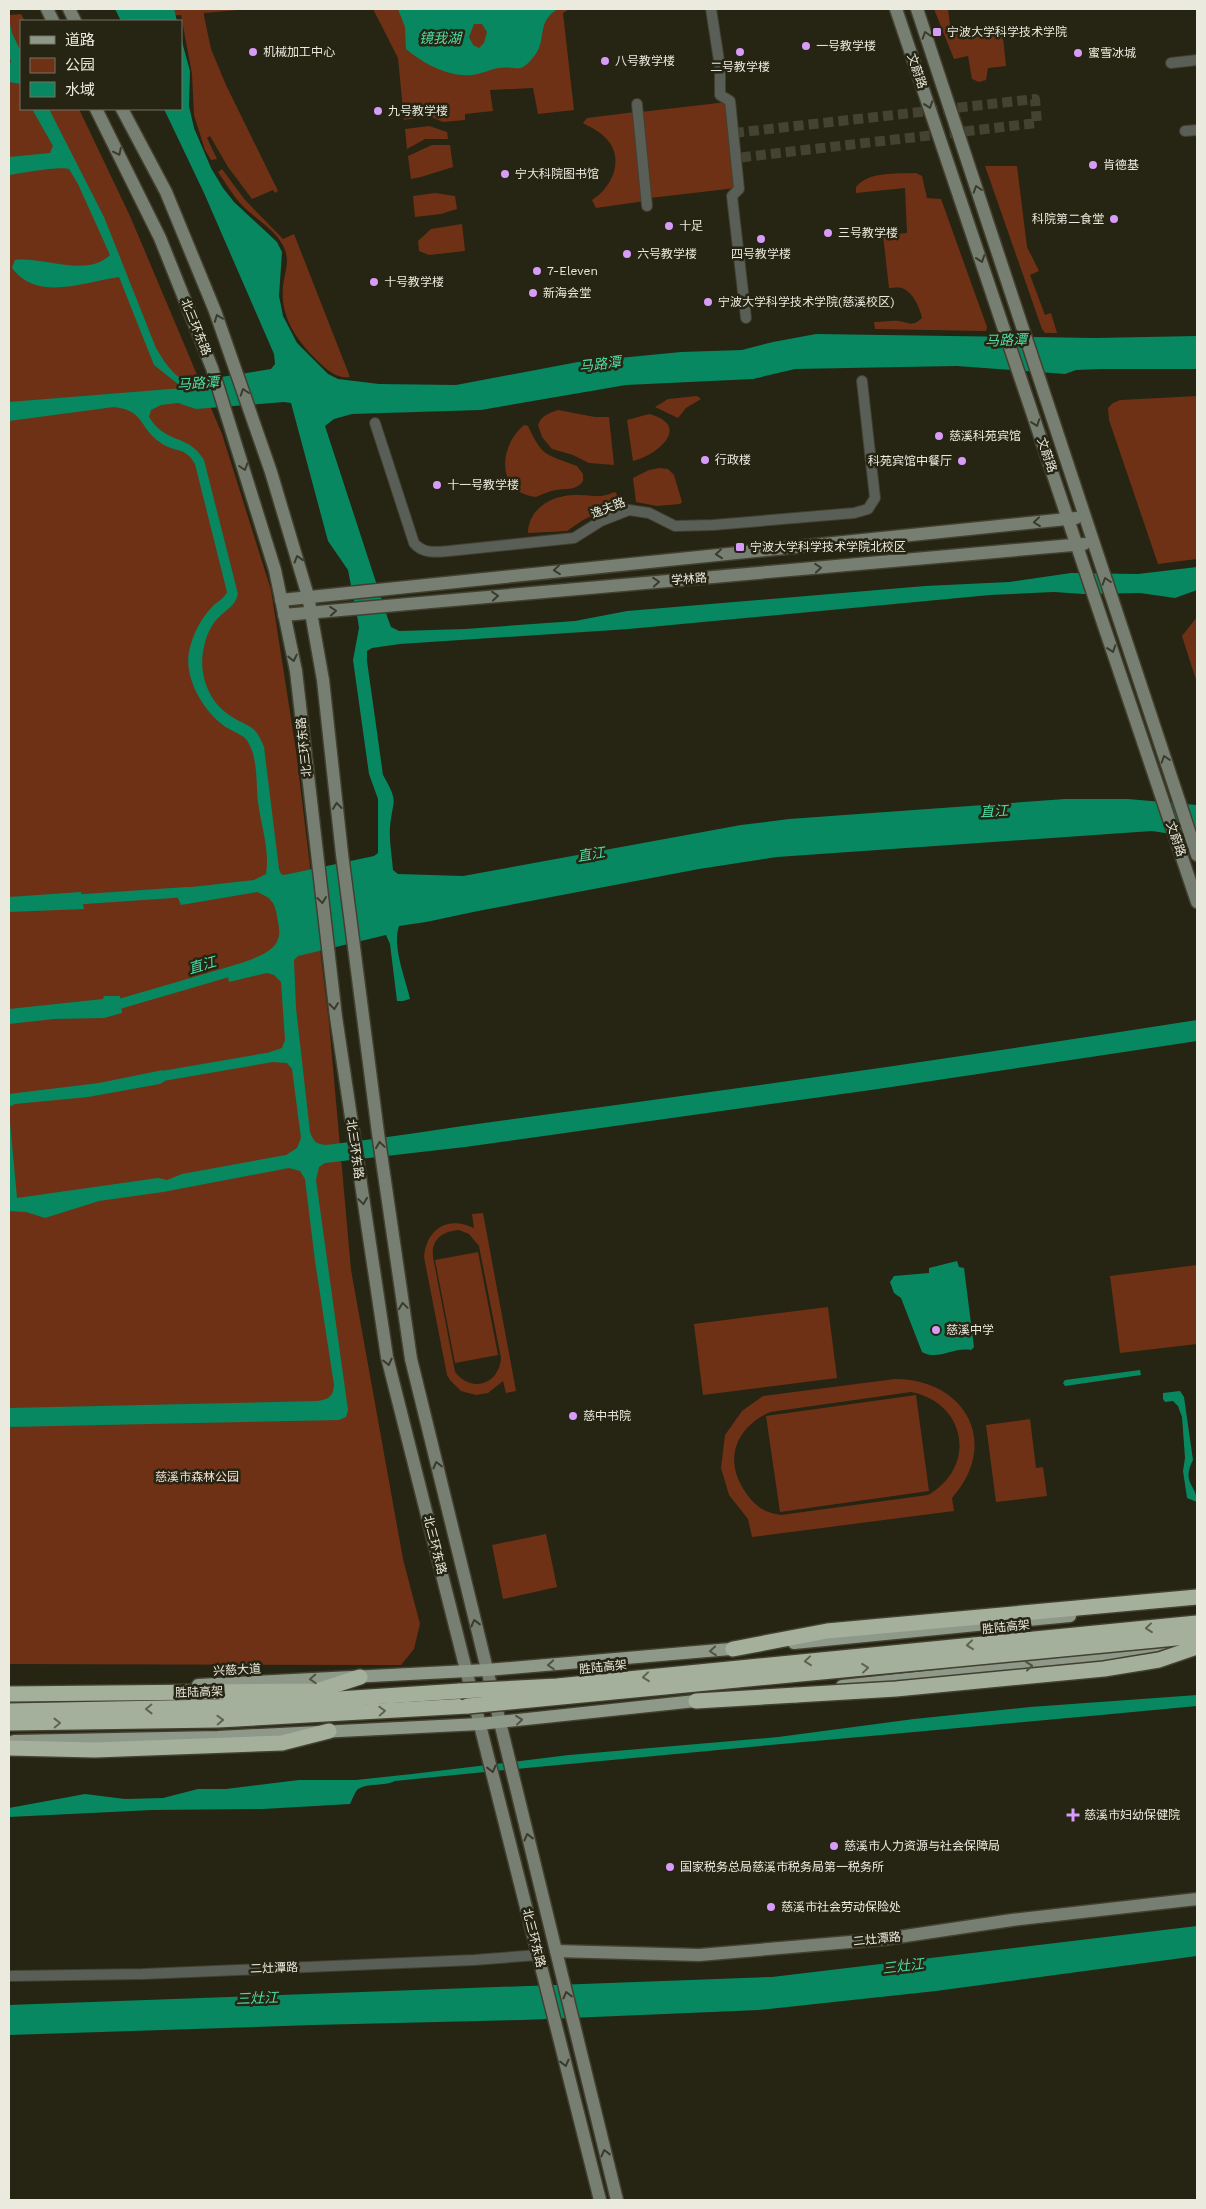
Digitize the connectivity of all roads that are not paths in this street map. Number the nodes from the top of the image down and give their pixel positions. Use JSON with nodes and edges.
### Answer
{"nodes":[{"id":1,"x":711,"y":9,"type":"edge"},
{"id":2,"x":896,"y":9,"type":"edge"},
{"id":3,"x":917,"y":9,"type":"edge"},
{"id":4,"x":1197,"y":60,"type":"edge"},
{"id":5,"x":1171,"y":63,"type":"dead end"},
{"id":6,"x":637,"y":104,"type":"dead end"},
{"id":7,"x":96,"y":110,"type":"edge"},
{"id":8,"x":123,"y":110,"type":"edge"},
{"id":9,"x":1197,"y":130,"type":"edge"},
{"id":10,"x":1185,"y":131,"type":"dead end"},
{"id":11,"x":647,"y":206,"type":"dead end"},
{"id":12,"x":746,"y":318,"type":"dead end"},
{"id":13,"x":862,"y":381,"type":"dead end"},
{"id":14,"x":375,"y":423,"type":"dead end"},
{"id":15,"x":1085,"y":516,"type":"junction"},
{"id":16,"x":1069,"y":519,"type":"junction"},
{"id":17,"x":1094,"y":544,"type":"junction"},
{"id":18,"x":1077,"y":545,"type":"junction"},
{"id":19,"x":308,"y":596,"type":"junction"},
{"id":20,"x":281,"y":600,"type":"junction"},
{"id":21,"x":311,"y":613,"type":"junction"},
{"id":22,"x":284,"y":616,"type":"junction"},
{"id":23,"x":1196,"y":851,"type":"edge"},
{"id":24,"x":1197,"y":902,"type":"edge"},
{"id":25,"x":1197,"y":1597,"type":"edge"},
{"id":26,"x":1197,"y":1604,"type":"edge"},
{"id":27,"x":1197,"y":1623,"type":"edge"},
{"id":28,"x":1197,"y":1636,"type":"edge"},
{"id":29,"x":1197,"y":1647,"type":"edge"},
{"id":30,"x":733,"y":1649,"type":"junction"},
{"id":31,"x":487,"y":1670,"type":"junction"},
{"id":32,"x":467,"y":1671,"type":"junction"},
{"id":33,"x":360,"y":1677,"type":"junction"},
{"id":34,"x":9,"y":1688,"type":"edge"},
{"id":35,"x":9,"y":1694,"type":"edge"},
{"id":36,"x":696,"y":1701,"type":"junction"},
{"id":37,"x":9,"y":1711,"type":"edge"},
{"id":38,"x":500,"y":1722,"type":"junction"},
{"id":39,"x":9,"y":1724,"type":"edge"},
{"id":40,"x":480,"y":1724,"type":"junction"},
{"id":41,"x":329,"y":1731,"type":"junction"},
{"id":42,"x":9,"y":1741,"type":"edge"},
{"id":43,"x":9,"y":1748,"type":"edge"},
{"id":44,"x":1197,"y":1899,"type":"edge"},
{"id":45,"x":556,"y":1952,"type":"junction"},
{"id":46,"x":538,"y":1955,"type":"junction"},
{"id":47,"x":9,"y":1976,"type":"edge"},
{"id":48,"x":600,"y":2200,"type":"edge"},
{"id":49,"x":617,"y":2200,"type":"edge"}],
"edges":[{"from":1,"to":12,"type":"street"},
{"from":2,"to":16,"type":"main road","name":"文蔚路","one_way":true},
{"from":15,"to":3,"type":"main road","name":"文蔚路","one_way":true},
{"from":4,"to":5,"type":"street"},
{"from":6,"to":11,"type":"street"},
{"from":7,"to":20,"type":"main road","name":"北三环东路","one_way":true},
{"from":19,"to":8,"type":"main road","name":"北三环东路","one_way":true},
{"from":9,"to":10,"type":"street"},
{"from":13,"to":14,"type":"street","name":"逸夫路"},
{"from":15,"to":16,"type":"main road","name":"学林路"},
{"from":15,"to":17,"type":"main road","name":"文蔚路"},
{"from":16,"to":18,"type":"main road","name":"文蔚路"},
{"from":16,"to":19,"type":"main road","name":"学林路","one_way":true},
{"from":17,"to":18,"type":"main road","name":"学林路"},
{"from":23,"to":17,"type":"main road","name":"文蔚路","one_way":true},
{"from":21,"to":18,"type":"main road","name":"学林路","one_way":true},
{"from":18,"to":24,"type":"main road","name":"文蔚路","one_way":true},
{"from":19,"to":20,"type":"main road","name":"学林路"},
{"from":19,"to":21,"type":"main road","name":"北三环东路"},
{"from":20,"to":22,"type":"main road","name":"北三环东路"},
{"from":21,"to":22,"type":"main road","name":"学林路"},
{"from":31,"to":21,"type":"main road","name":"北三环东路","one_way":true},
{"from":22,"to":32,"type":"main road","name":"北三环东路","one_way":true},
{"from":25,"to":30,"type":"highway"},
{"from":26,"to":30,"type":"main road","name":"兴慈大道"},
{"from":27,"to":37,"type":"highway","name":"胜陆高架","one_way":true,"bridge":true},
{"from":39,"to":28,"type":"highway","one_way":true,"bridge":true},
{"from":36,"to":29,"type":"main road","one_way":true},
{"from":29,"to":36,"type":"highway","bridge":true},
{"from":30,"to":31,"type":"main road","name":"兴慈大道","one_way":true},
{"from":31,"to":32,"type":"main road","name":"兴慈大道"},
{"from":31,"to":38,"type":"main road","name":"北三环东路"},
{"from":32,"to":33,"type":"main road","name":"兴慈大道"},
{"from":32,"to":40,"type":"main road","name":"北三环东路"},
{"from":33,"to":34,"type":"main road","name":"兴慈大道","one_way":true},
{"from":33,"to":35,"type":"highway"},
{"from":38,"to":36,"type":"main road","one_way":true},
{"from":38,"to":40,"type":"main road"},
{"from":45,"to":38,"type":"main road","name":"北三环东路","one_way":true},
{"from":40,"to":41,"type":"main road"},
{"from":40,"to":46,"type":"main road","name":"北三环东路","one_way":true},
{"from":41,"to":42,"type":"main road"},
{"from":41,"to":43,"type":"highway"},
{"from":44,"to":45,"type":"main road","name":"二灶潭路"},
{"from":49,"to":45,"type":"main road","name":"北三环东路","one_way":true},
{"from":46,"to":47,"type":"street","name":"二灶潭路"},
{"from":46,"to":48,"type":"main road","name":"北三环东路","one_way":true}]}
